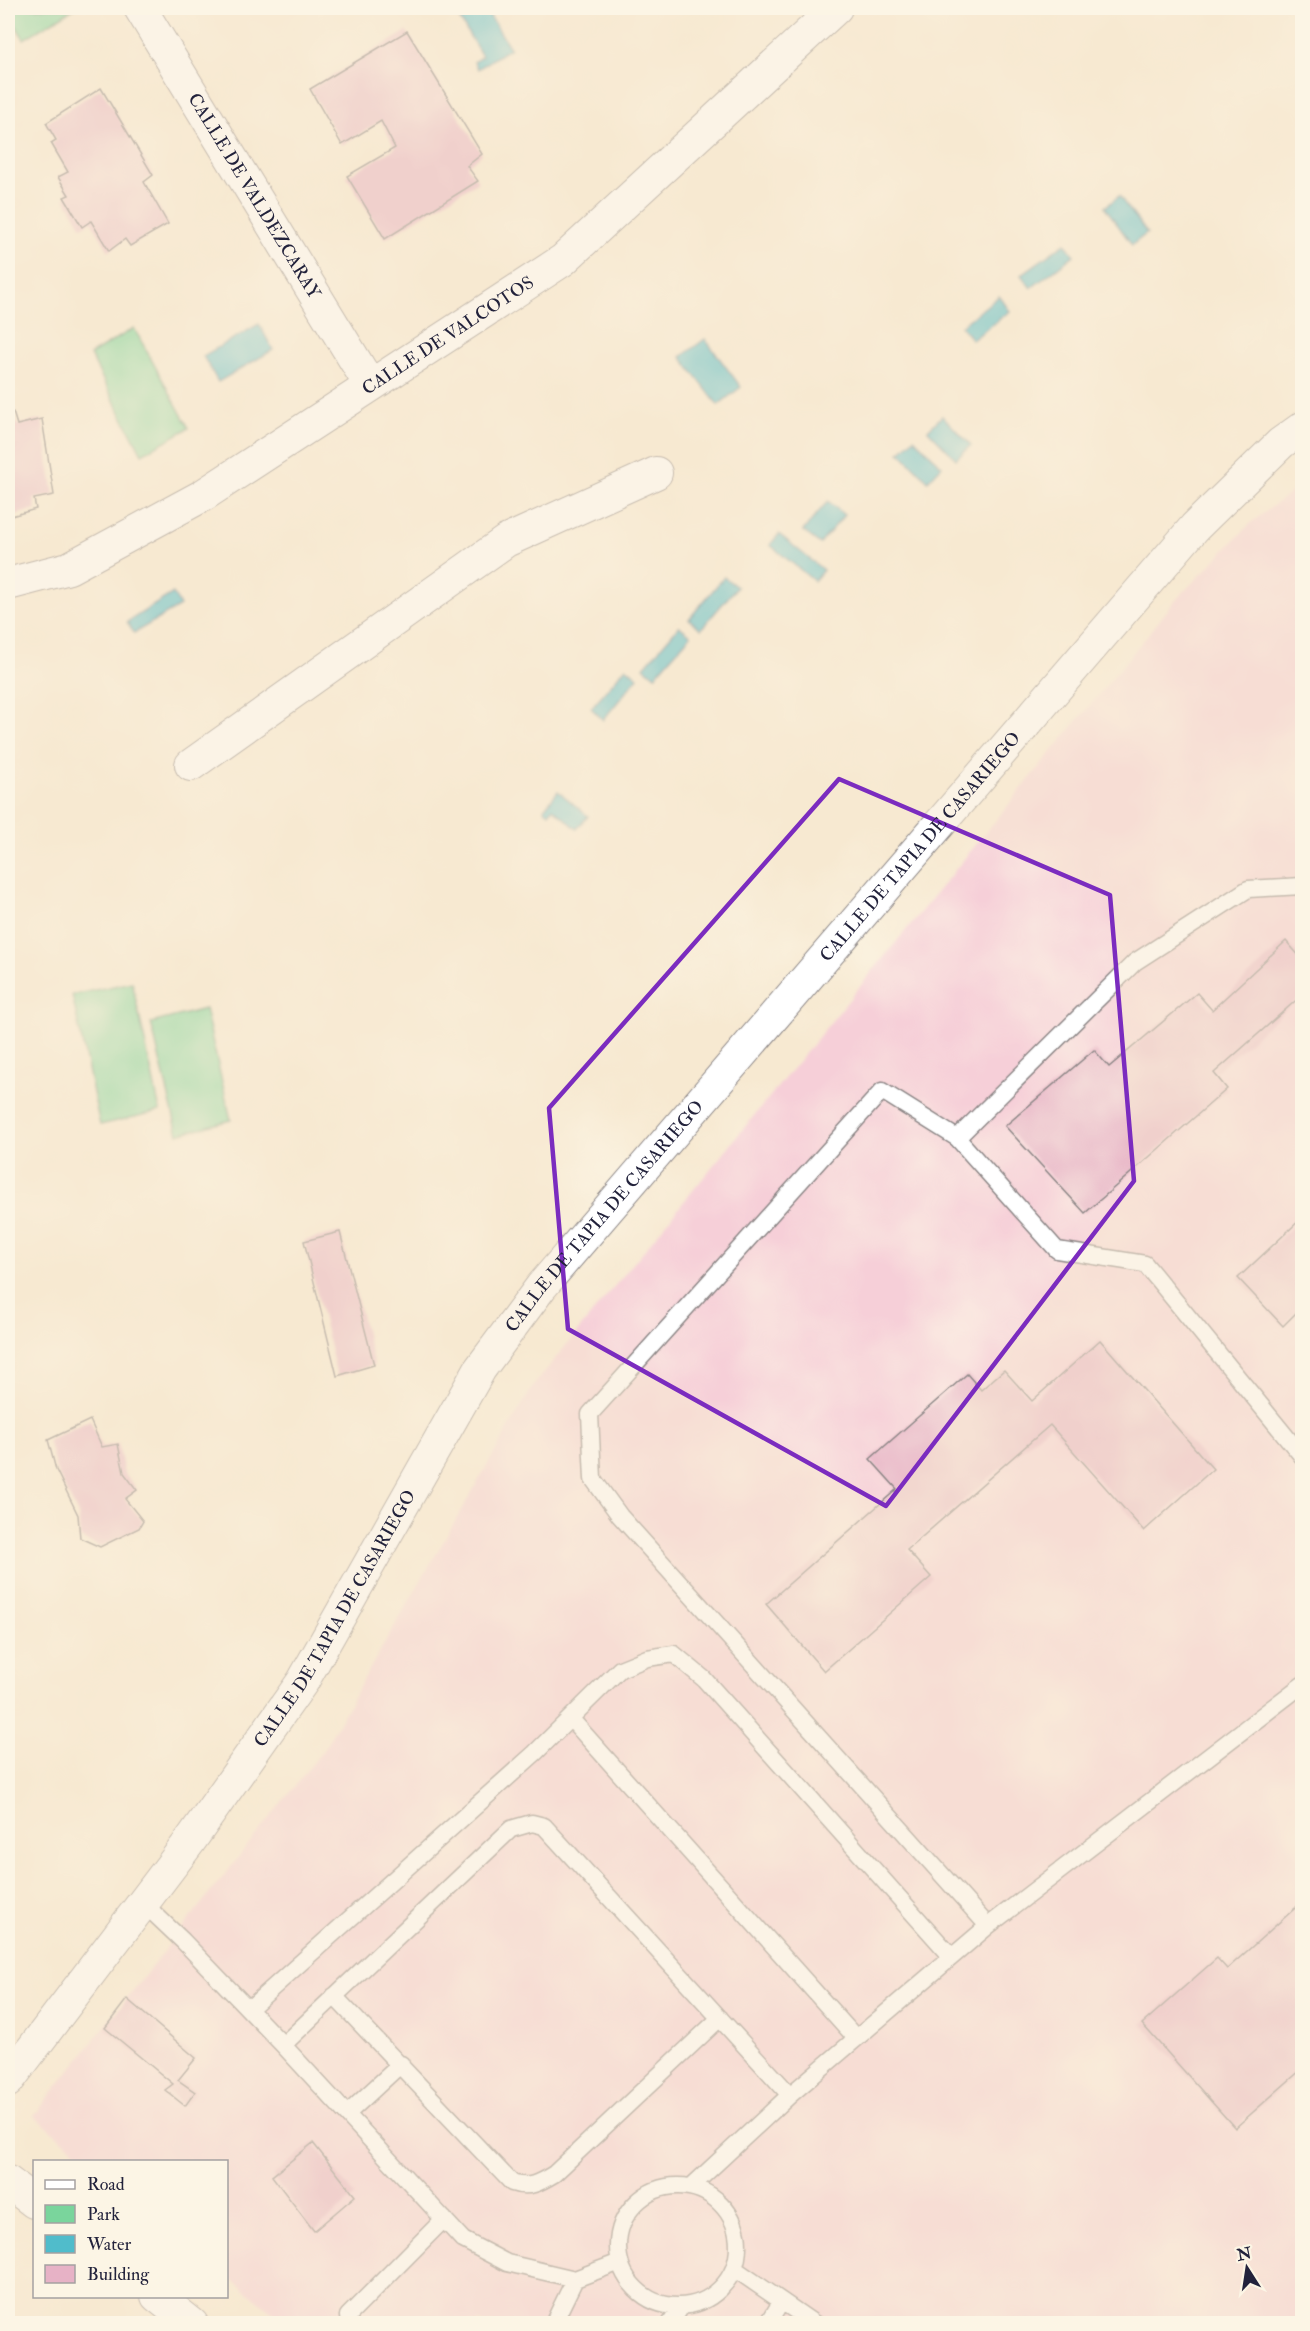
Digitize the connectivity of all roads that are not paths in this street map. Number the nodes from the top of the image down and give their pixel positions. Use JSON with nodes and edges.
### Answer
{"nodes":[{"id":1,"x":140,"y":8,"type":"edge"},
{"id":2,"x":836,"y":8,"type":"edge"},
{"id":3,"x":370,"y":385,"type":"junction"},
{"id":4,"x":1302,"y":428,"type":"edge"},
{"id":5,"x":656,"y":473,"type":"dead end"},
{"id":6,"x":8,"y":584,"type":"edge"},
{"id":7,"x":191,"y":765,"type":"dead end"},
{"id":8,"x":1302,"y":886,"type":"edge"},
{"id":9,"x":957,"y":1137,"type":"junction"},
{"id":10,"x":1302,"y":1456,"type":"edge"},
{"id":11,"x":1302,"y":1685,"type":"edge"},
{"id":12,"x":571,"y":1719,"type":"junction"},
{"id":13,"x":142,"y":1903,"type":"junction"},
{"id":14,"x":988,"y":1926,"type":"junction"},
{"id":15,"x":951,"y":1956,"type":"junction"},
{"id":16,"x":334,"y":1996,"type":"junction"},
{"id":17,"x":249,"y":2009,"type":"junction"},
{"id":18,"x":720,"y":2018,"type":"junction"},
{"id":19,"x":856,"y":2038,"type":"junction"},
{"id":20,"x":283,"y":2045,"type":"junction"},
{"id":21,"x":401,"y":2064,"type":"junction"},
{"id":22,"x":8,"y":2081,"type":"edge"},
{"id":23,"x":790,"y":2095,"type":"junction"},
{"id":24,"x":347,"y":2114,"type":"junction"},
{"id":25,"x":8,"y":2182,"type":"edge"},
{"id":26,"x":692,"y":2186,"type":"junction"},
{"id":27,"x":33,"y":2201,"type":"edge"},
{"id":28,"x":444,"y":2220,"type":"junction"},
{"id":29,"x":620,"y":2262,"type":"junction"},
{"id":30,"x":735,"y":2269,"type":"junction"},
{"id":31,"x":575,"y":2279,"type":"junction"},
{"id":32,"x":160,"y":2298,"type":"edge"},
{"id":33,"x":781,"y":2302,"type":"junction"},
{"id":34,"x":681,"y":2307,"type":"junction"},
{"id":35,"x":192,"y":2324,"type":"edge"},
{"id":36,"x":349,"y":2324,"type":"edge"},
{"id":37,"x":553,"y":2324,"type":"edge"},
{"id":38,"x":670,"y":2324,"type":"edge"},
{"id":39,"x":768,"y":2324,"type":"edge"},
{"id":40,"x":814,"y":2324,"type":"edge"}],
"edges":[{"from":1,"to":3,"type":"street","name":"CALLE DE VALDEZCARAY"},
{"from":2,"to":3,"type":"street","name":"CALLE DE VALCOTOS"},
{"from":3,"to":6,"type":"street","name":"CALLE DE VALCOTOS"},
{"from":4,"to":13,"type":"street","name":"CALLE DE TAPIA DE CASARIEGO"},
{"from":5,"to":7,"type":"street"},
{"from":8,"to":9,"type":"lane"},
{"from":9,"to":10,"type":"lane"},
{"from":9,"to":14,"type":"lane"},
{"from":11,"to":14,"type":"lane"},
{"from":12,"to":15,"type":"lane"},
{"from":12,"to":17,"type":"lane"},
{"from":12,"to":19,"type":"lane"},
{"from":13,"to":17,"type":"lane"},
{"from":13,"to":22,"type":"street","name":"CALLE DE TAPIA DE CASARIEGO"},
{"from":14,"to":15,"type":"lane"},
{"from":15,"to":19,"type":"lane"},
{"from":16,"to":18,"type":"lane"},
{"from":16,"to":20,"type":"lane"},
{"from":16,"to":21,"type":"lane"},
{"from":17,"to":20,"type":"lane"},
{"from":18,"to":21,"type":"lane"},
{"from":18,"to":23,"type":"lane"},
{"from":19,"to":23,"type":"lane"},
{"from":20,"to":24,"type":"lane"},
{"from":21,"to":24,"type":"lane"},
{"from":23,"to":26,"type":"lane"},
{"from":24,"to":28,"type":"lane"},
{"from":25,"to":27,"type":"street"},
{"from":26,"to":29,"type":"lane"},
{"from":26,"to":30,"type":"lane"},
{"from":28,"to":31,"type":"lane"},
{"from":28,"to":36,"type":"lane"},
{"from":29,"to":31,"type":"lane"},
{"from":29,"to":34,"type":"lane"},
{"from":30,"to":33,"type":"lane"},
{"from":30,"to":34,"type":"lane"},
{"from":31,"to":37,"type":"lane"},
{"from":32,"to":35,"type":"street"},
{"from":33,"to":39,"type":"lane"},
{"from":33,"to":40,"type":"lane"},
{"from":34,"to":38,"type":"lane"}]}
